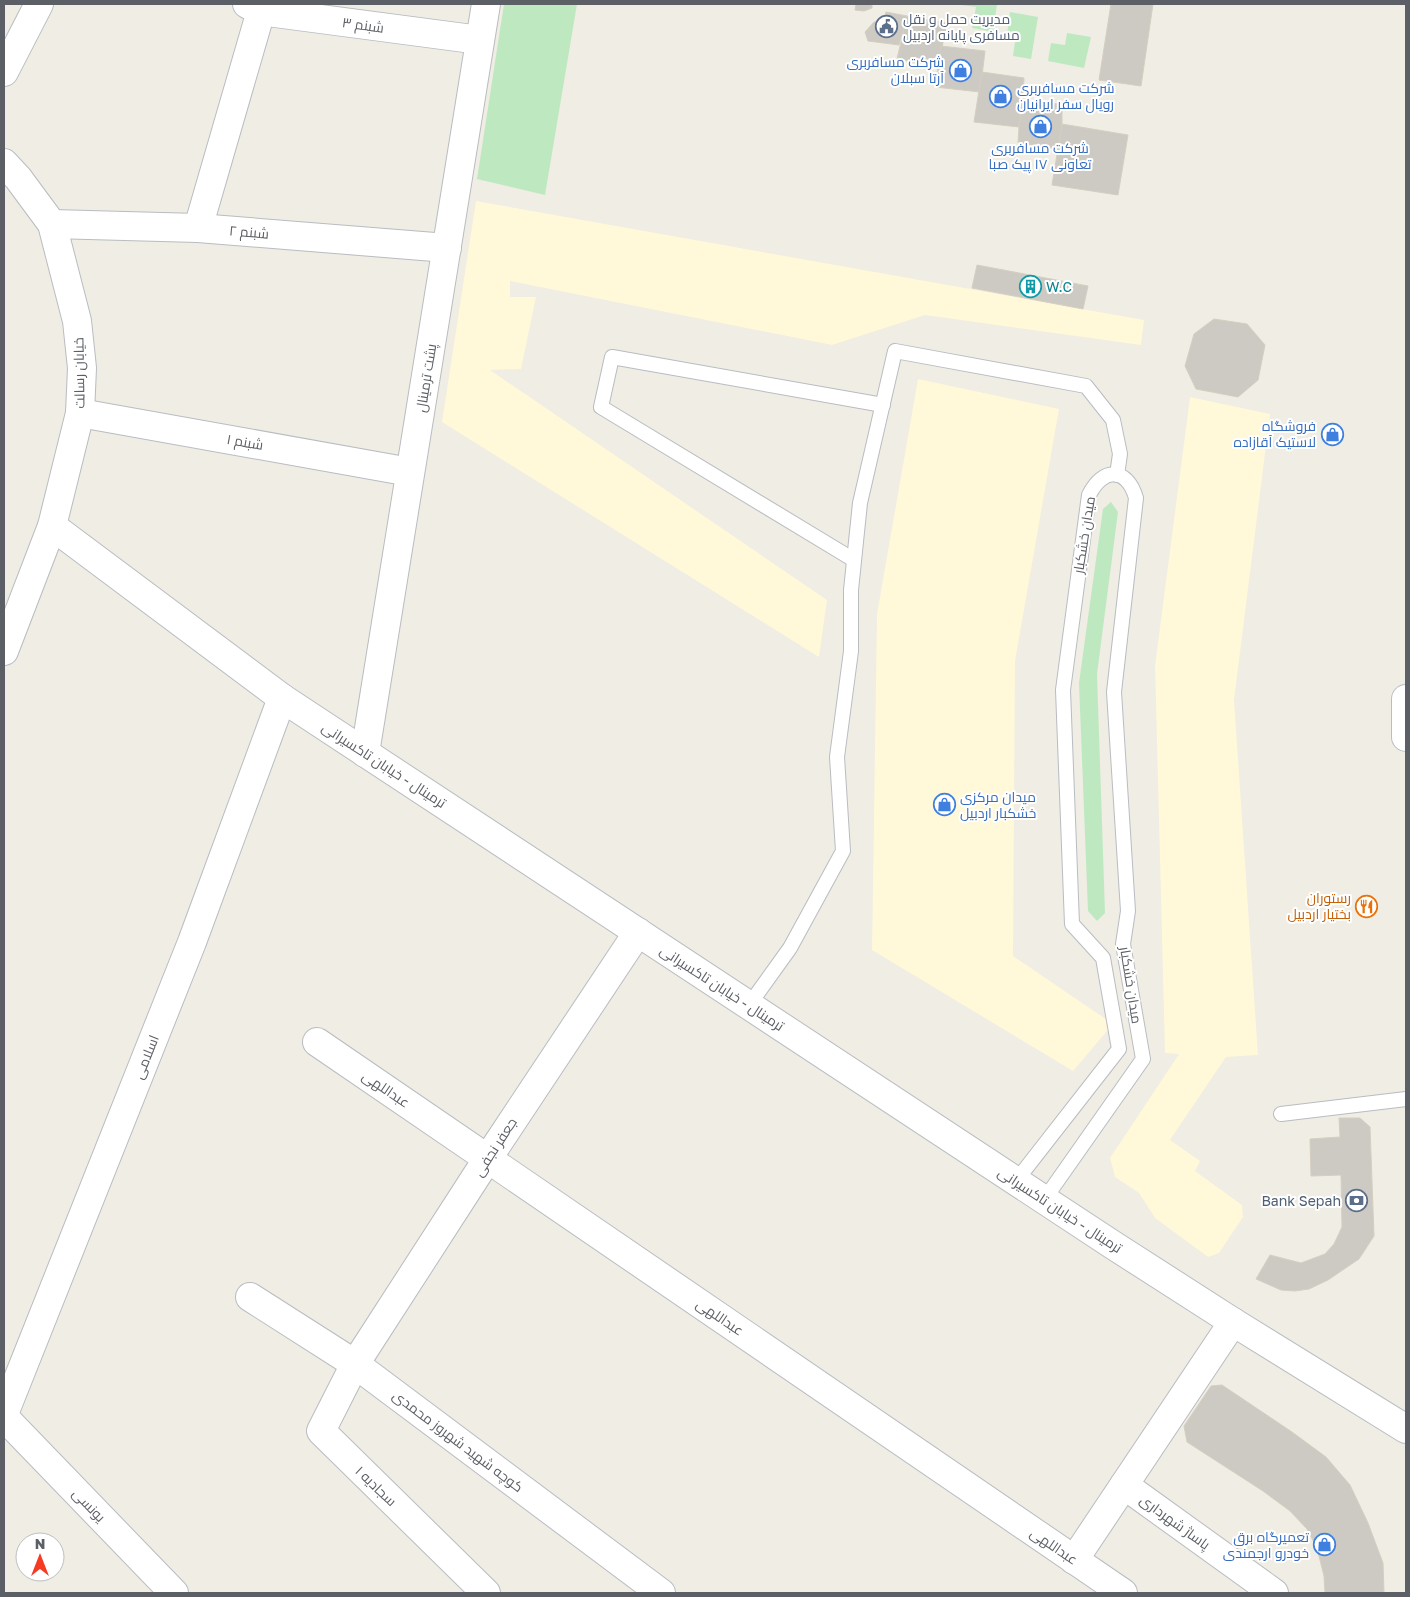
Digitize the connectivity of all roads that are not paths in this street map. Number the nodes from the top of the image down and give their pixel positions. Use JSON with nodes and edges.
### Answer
{"nodes":[{"id":1,"x":39,"y":4,"type":"edge"},
{"id":2,"x":486,"y":4,"type":"edge"},
{"id":3,"x":257,"y":6,"type":"edge"},
{"id":4,"x":480,"y":40,"type":"junction"},
{"id":5,"x":4,"y":72,"type":"edge"},
{"id":6,"x":4,"y":163,"type":"edge"},
{"id":7,"x":52,"y":224,"type":"junction"},
{"id":8,"x":198,"y":228,"type":"junction"},
{"id":9,"x":447,"y":248,"type":"junction"},
{"id":10,"x":883,"y":405,"type":"junction"},
{"id":11,"x":80,"y":412,"type":"junction"},
{"id":12,"x":410,"y":472,"type":"junction"},
{"id":13,"x":1117,"y":475,"type":"junction"},
{"id":14,"x":52,"y":526,"type":"junction"},
{"id":15,"x":854,"y":560,"type":"junction"},
{"id":16,"x":4,"y":651,"type":"edge"},
{"id":17,"x":282,"y":698,"type":"junction"},
{"id":18,"x":1406,"y":699,"type":"edge"},
{"id":19,"x":1406,"y":737,"type":"edge"},
{"id":20,"x":365,"y":753,"type":"junction"},
{"id":21,"x":638,"y":932,"type":"junction"},
{"id":22,"x":749,"y":1005,"type":"junction"},
{"id":23,"x":317,"y":1042,"type":"dead end"},
{"id":24,"x":1406,"y":1099,"type":"edge"},
{"id":25,"x":1280,"y":1114,"type":"dead end"},
{"id":26,"x":488,"y":1158,"type":"junction"},
{"id":27,"x":1016,"y":1181,"type":"junction"},
{"id":28,"x":1044,"y":1200,"type":"junction"},
{"id":29,"x":250,"y":1297,"type":"dead end"},
{"id":30,"x":1233,"y":1322,"type":"junction"},
{"id":31,"x":355,"y":1364,"type":"junction"},
{"id":32,"x":4,"y":1415,"type":"edge"},
{"id":33,"x":1406,"y":1428,"type":"edge"},
{"id":34,"x":1124,"y":1485,"type":"junction"},
{"id":35,"x":1074,"y":1560,"type":"junction"},
{"id":36,"x":174,"y":1593,"type":"edge"},
{"id":37,"x":486,"y":1593,"type":"edge"},
{"id":38,"x":661,"y":1593,"type":"edge"},
{"id":39,"x":1123,"y":1593,"type":"edge"},
{"id":40,"x":1274,"y":1593,"type":"edge"}],
"edges":[{"from":1,"to":5,"type":"street"},
{"from":2,"to":4,"type":"street","name":"پشت ترمینال"},
{"from":3,"to":4,"type":"street","name":"شبنم ۳"},
{"from":3,"to":8,"type":"street"},
{"from":4,"to":9,"type":"street","name":"پشت ترمینال"},
{"from":6,"to":7,"type":"street","name":"خیابان رسالت"},
{"from":7,"to":8,"type":"street","name":"شبنم ۲"},
{"from":7,"to":11,"type":"street","name":"خیابان رسالت"},
{"from":8,"to":9,"type":"street","name":"شبنم ۲"},
{"from":9,"to":12,"type":"street","name":"پشت ترمینال"},
{"from":10,"to":13,"type":"lane"},
{"from":10,"to":15,"type":"lane"},
{"from":10,"to":15,"type":"lane"},
{"from":11,"to":12,"type":"street","name":"شبنم ۱"},
{"from":11,"to":14,"type":"street","name":"خیابان رسالت"},
{"from":12,"to":20,"type":"street","name":"پشت ترمینال"},
{"from":13,"to":27,"type":"lane","name":"میدان خشکبار"},
{"from":13,"to":28,"type":"lane","name":"میدان خشکبار"},
{"from":14,"to":16,"type":"street","name":"خیابان رسالت"},
{"from":14,"to":17,"type":"street","name":"ترمینال - خیابان تاکسیرانی"},
{"from":15,"to":22,"type":"lane"},
{"from":17,"to":20,"type":"street","name":"ترمینال - خیابان تاکسیرانی"},
{"from":17,"to":32,"type":"street","name":"اسلامی"},
{"from":18,"to":19,"type":"street"},
{"from":20,"to":21,"type":"street","name":"ترمینال - خیابان تاکسیرانی"},
{"from":21,"to":22,"type":"street","name":"ترمینال - خیابان تاکسیرانی"},
{"from":21,"to":26,"type":"street","name":"جعفر نجفی"},
{"from":22,"to":27,"type":"street","name":"ترمینال - خیابان تاکسیرانی"},
{"from":23,"to":26,"type":"street","name":"عبداللهی"},
{"from":24,"to":25,"type":"lane"},
{"from":26,"to":31,"type":"street","name":"جعفر نجفی"},
{"from":26,"to":35,"type":"street","name":"عبداللهی"},
{"from":27,"to":28,"type":"street","name":"ترمینال - خیابان تاکسیرانی"},
{"from":28,"to":30,"type":"street","name":"ترمینال - خیابان تاکسیرانی"},
{"from":29,"to":31,"type":"street","name":"کوچه شهید شهروز محمدی"},
{"from":30,"to":33,"type":"street","name":"ترمینال - خیابان تاکسیرانی"},
{"from":30,"to":34,"type":"street"},
{"from":31,"to":37,"type":"street","name":"سجادیه ۱"},
{"from":31,"to":38,"type":"street","name":"کوچه شهید شهروز محمدی"},
{"from":32,"to":36,"type":"street","name":"یونسی"},
{"from":34,"to":35,"type":"street"},
{"from":34,"to":40,"type":"street","name":"پاساژ شهرداری"},
{"from":35,"to":39,"type":"street","name":"عبداللهی"}]}
